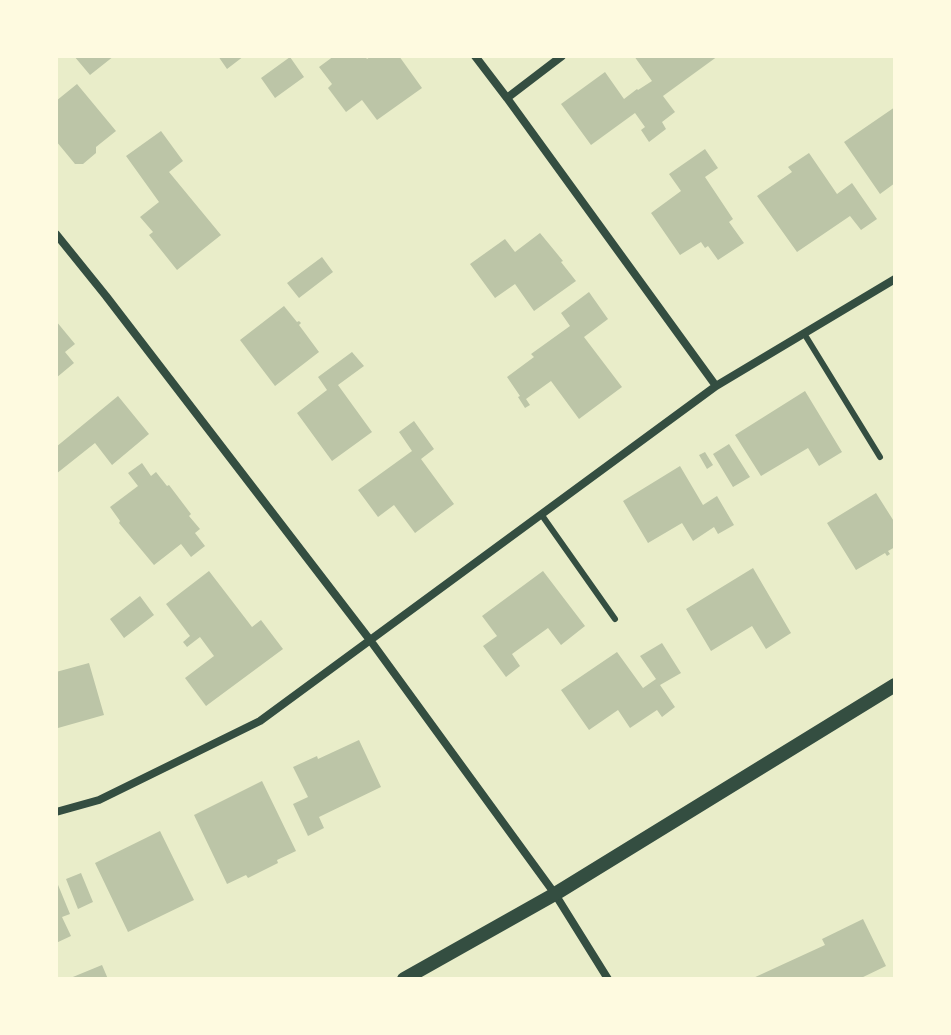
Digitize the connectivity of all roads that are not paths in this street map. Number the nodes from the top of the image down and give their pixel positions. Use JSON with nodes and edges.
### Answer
{"nodes":[{"id":1,"x":475,"y":56,"type":"edge"},
{"id":2,"x":562,"y":56,"type":"edge"},
{"id":3,"x":507,"y":98,"type":"junction"},
{"id":4,"x":56,"y":234,"type":"edge"},
{"id":5,"x":895,"y":279,"type":"edge"},
{"id":6,"x":805,"y":335,"type":"junction"},
{"id":7,"x":716,"y":386,"type":"junction"},
{"id":8,"x":880,"y":457,"type":"dead end"},
{"id":9,"x":541,"y":514,"type":"junction"},
{"id":10,"x":615,"y":619,"type":"dead end"},
{"id":11,"x":370,"y":640,"type":"junction"},
{"id":12,"x":895,"y":685,"type":"edge"},
{"id":13,"x":56,"y":812,"type":"edge"},
{"id":14,"x":555,"y":894,"type":"junction"},
{"id":15,"x":404,"y":979,"type":"edge"},
{"id":16,"x":608,"y":979,"type":"edge"}],
"edges":[{"from":1,"to":3,"type":"street"},
{"from":2,"to":3,"type":"street"},
{"from":3,"to":7,"type":"street"},
{"from":4,"to":11,"type":"street"},
{"from":5,"to":6,"type":"street"},
{"from":6,"to":7,"type":"street"},
{"from":6,"to":8,"type":"lane"},
{"from":7,"to":9,"type":"street"},
{"from":9,"to":10,"type":"lane"},
{"from":9,"to":11,"type":"street"},
{"from":11,"to":13,"type":"street"},
{"from":11,"to":14,"type":"street"},
{"from":12,"to":14,"type":"street"},
{"from":14,"to":15,"type":"street"},
{"from":14,"to":16,"type":"street"}]}
